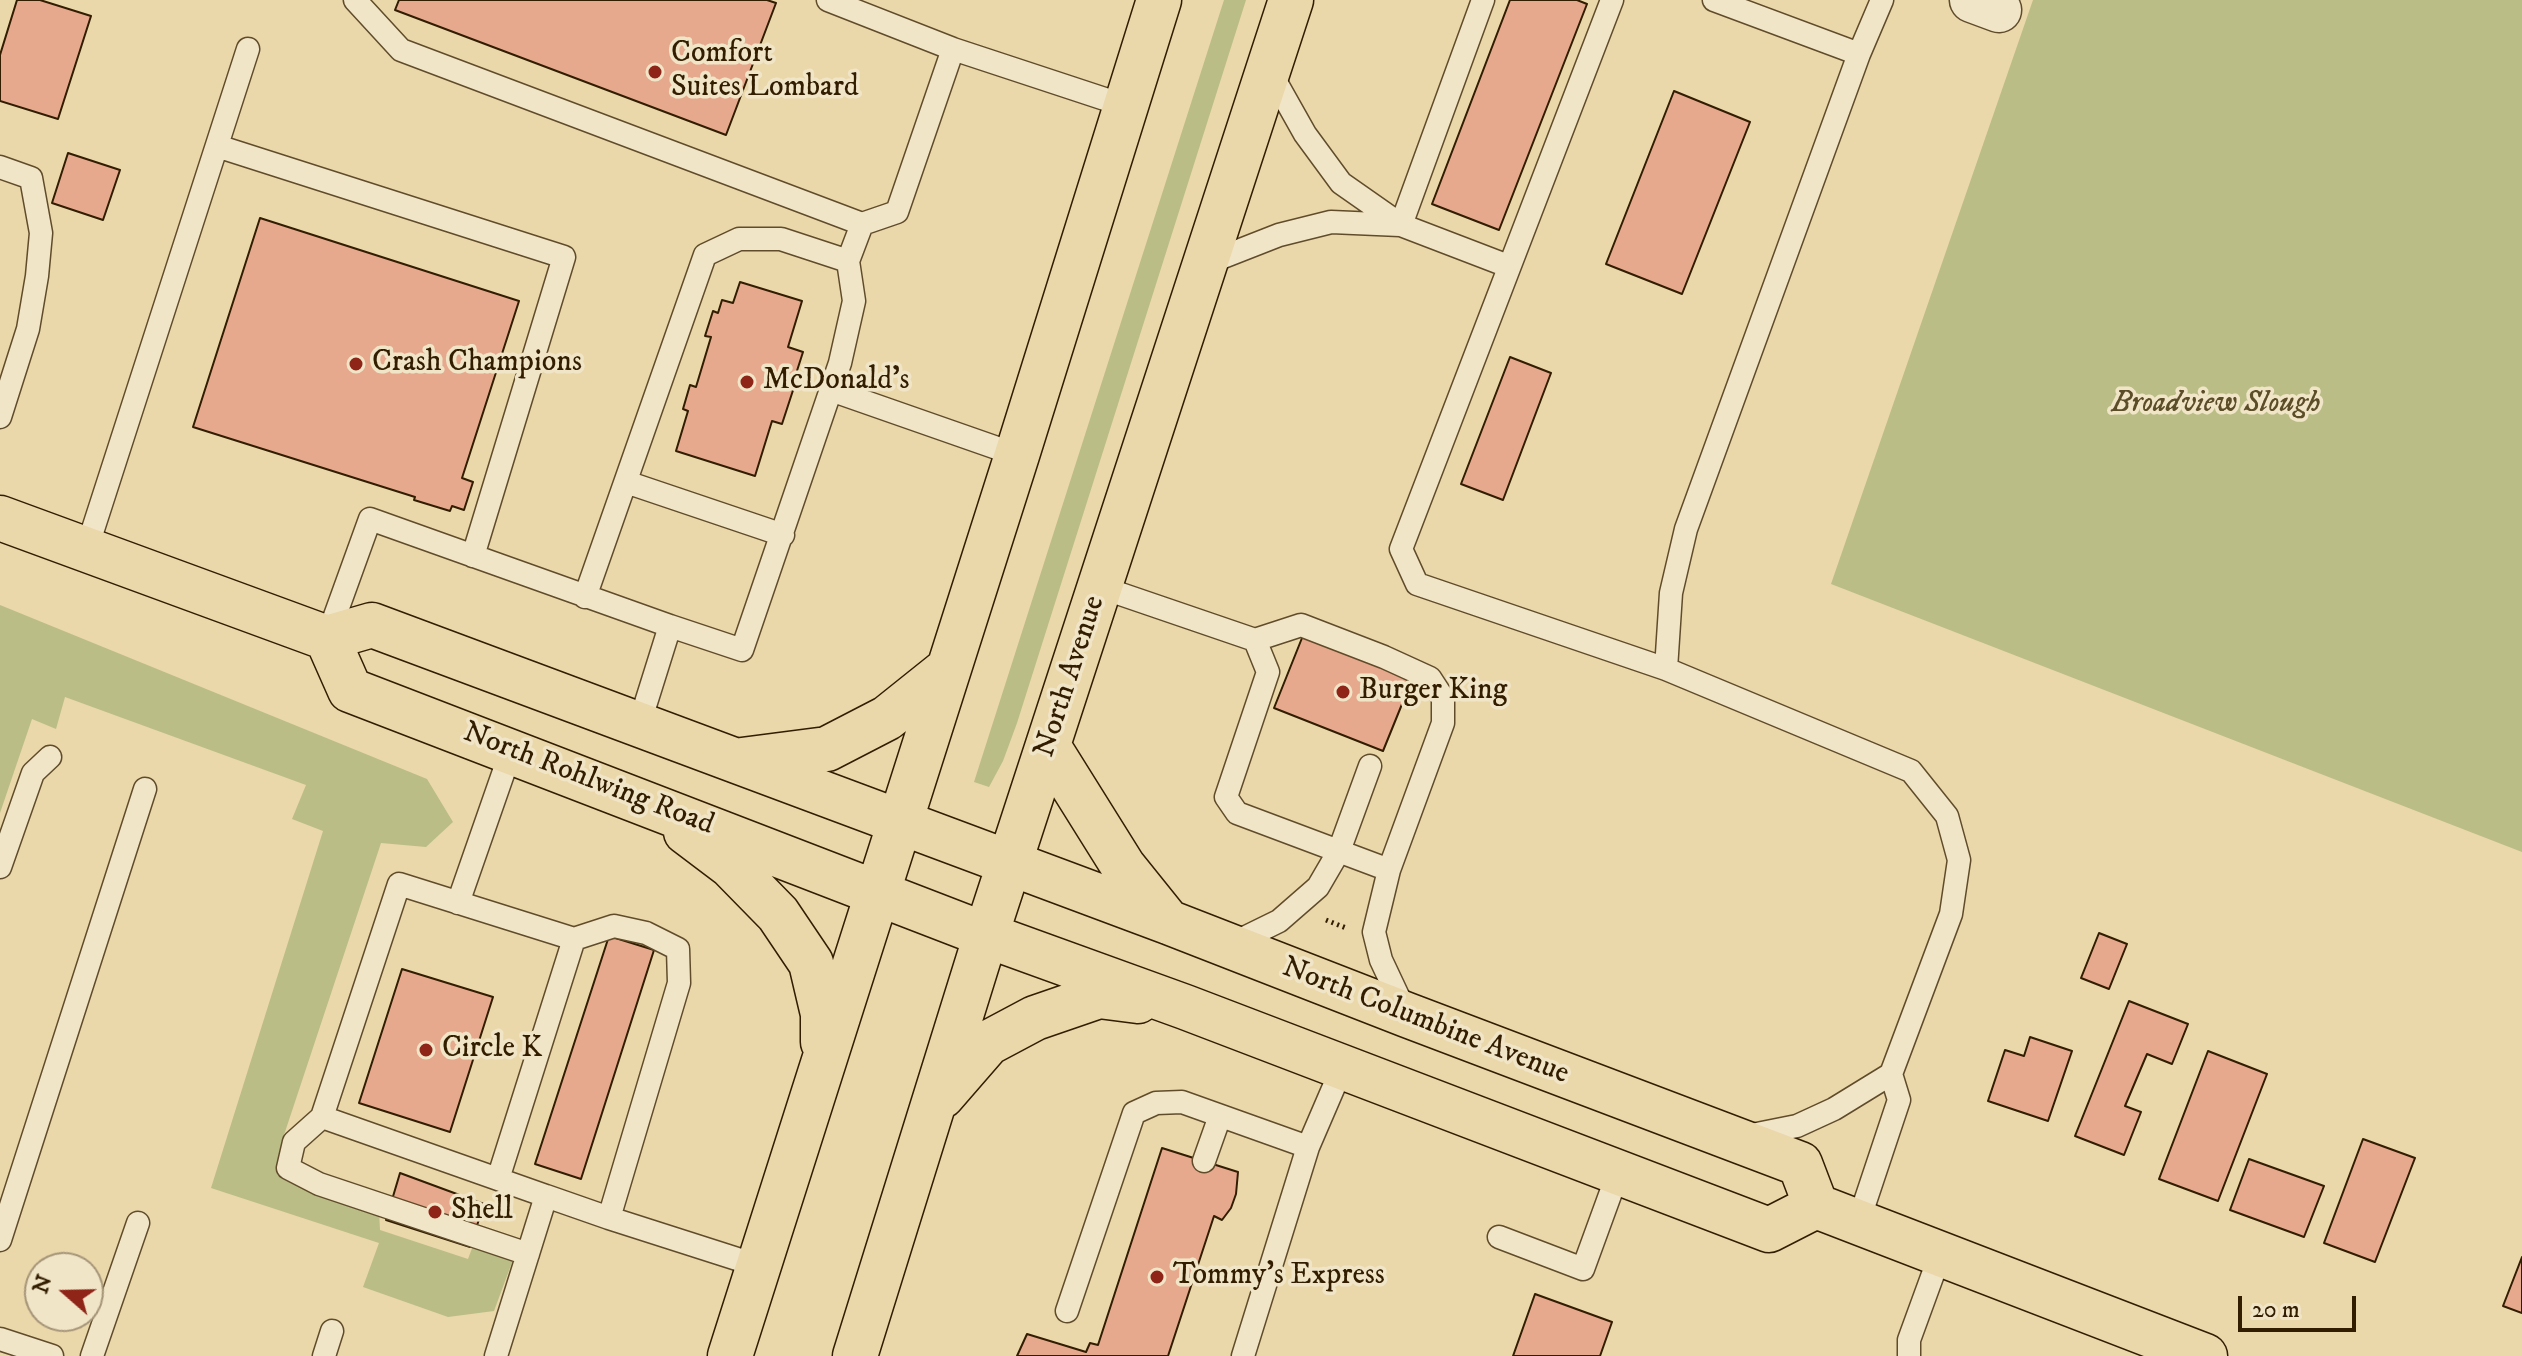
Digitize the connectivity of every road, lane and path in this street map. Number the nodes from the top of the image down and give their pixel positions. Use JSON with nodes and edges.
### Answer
{"nodes":[{"id":1,"x":355,"y":0,"type":"edge"},
{"id":2,"x":828,"y":0,"type":"edge"},
{"id":3,"x":1159,"y":0,"type":"edge"},
{"id":4,"x":1291,"y":0,"type":"edge"},
{"id":5,"x":1483,"y":0,"type":"edge"},
{"id":6,"x":1612,"y":0,"type":"edge"},
{"id":7,"x":1714,"y":0,"type":"edge"},
{"id":8,"x":1882,"y":0,"type":"edge"},
{"id":9,"x":248,"y":49,"type":"dead end"},
{"id":10,"x":953,"y":49,"type":"junction"},
{"id":11,"x":1859,"y":54,"type":"junction"},
{"id":12,"x":1269,"y":69,"type":"junction"},
{"id":13,"x":1126,"y":106,"type":"junction"},
{"id":14,"x":217,"y":146,"type":"junction"},
{"id":15,"x":0,"y":167,"type":"edge"},
{"id":16,"x":862,"y":224,"type":"junction"},
{"id":17,"x":1401,"y":225,"type":"junction"},
{"id":18,"x":848,"y":261,"type":"junction"},
{"id":19,"x":1205,"y":264,"type":"junction"},
{"id":20,"x":1508,"y":266,"type":"junction"},
{"id":21,"x":831,"y":390,"type":"junction"},
{"id":22,"x":0,"y":417,"type":"edge"},
{"id":23,"x":1017,"y":455,"type":"junction"},
{"id":24,"x":626,"y":482,"type":"junction"},
{"id":25,"x":0,"y":518,"type":"edge"},
{"id":26,"x":783,"y":535,"type":"junction"},
{"id":27,"x":86,"y":551,"type":"junction"},
{"id":28,"x":473,"y":556,"type":"junction"},
{"id":29,"x":1100,"y":587,"type":"junction"},
{"id":30,"x":585,"y":597,"type":"junction"},
{"id":31,"x":670,"y":626,"type":"junction"},
{"id":32,"x":327,"y":638,"type":"junction"},
{"id":33,"x":1255,"y":640,"type":"junction"},
{"id":34,"x":1666,"y":669,"type":"junction"},
{"id":35,"x":947,"y":670,"type":"junction"},
{"id":36,"x":639,"y":725,"type":"junction"},
{"id":37,"x":1048,"y":746,"type":"junction"},
{"id":38,"x":511,"y":751,"type":"junction"},
{"id":39,"x":50,"y":757,"type":"dead end"},
{"id":40,"x":735,"y":761,"type":"junction"},
{"id":41,"x":1370,"y":766,"type":"dead end"},
{"id":42,"x":145,"y":789,"type":"dead end"},
{"id":43,"x":648,"y":803,"type":"junction"},
{"id":44,"x":899,"y":823,"type":"junction"},
{"id":45,"x":1339,"y":851,"type":"junction"},
{"id":46,"x":1009,"y":864,"type":"junction"},
{"id":47,"x":0,"y":867,"type":"edge"},
{"id":48,"x":1389,"y":870,"type":"junction"},
{"id":49,"x":877,"y":892,"type":"junction"},
{"id":50,"x":458,"y":903,"type":"junction"},
{"id":51,"x":1324,"y":919,"type":"dead end"},
{"id":52,"x":1168,"y":922,"type":"junction"},
{"id":53,"x":1358,"y":933,"type":"dead end"},
{"id":54,"x":986,"y":935,"type":"junction"},
{"id":55,"x":574,"y":939,"type":"junction"},
{"id":56,"x":1227,"y":946,"type":"junction"},
{"id":57,"x":1185,"y":1007,"type":"junction"},
{"id":58,"x":1407,"y":1015,"type":"junction"},
{"id":59,"x":824,"y":1065,"type":"junction"},
{"id":60,"x":1342,"y":1068,"type":"junction"},
{"id":61,"x":1891,"y":1074,"type":"junction"},
{"id":62,"x":932,"y":1107,"type":"junction"},
{"id":63,"x":1220,"y":1116,"type":"junction"},
{"id":64,"x":322,"y":1117,"type":"junction"},
{"id":65,"x":1733,"y":1139,"type":"junction"},
{"id":66,"x":1308,"y":1147,"type":"junction"},
{"id":67,"x":1204,"y":1161,"type":"dead end"},
{"id":68,"x":1618,"y":1173,"type":"junction"},
{"id":69,"x":498,"y":1179,"type":"junction"},
{"id":70,"x":546,"y":1196,"type":"junction"},
{"id":71,"x":1816,"y":1206,"type":"junction"},
{"id":72,"x":609,"y":1218,"type":"junction"},
{"id":73,"x":138,"y":1223,"type":"dead end"},
{"id":74,"x":1858,"y":1223,"type":"junction"},
{"id":75,"x":1499,"y":1237,"type":"dead end"},
{"id":76,"x":0,"y":1240,"type":"edge"},
{"id":77,"x":528,"y":1254,"type":"junction"},
{"id":78,"x":1940,"y":1255,"type":"junction"},
{"id":79,"x":759,"y":1266,"type":"junction"},
{"id":80,"x":1067,"y":1311,"type":"dead end"},
{"id":81,"x":332,"y":1331,"type":"dead end"},
{"id":82,"x":0,"y":1339,"type":"edge"},
{"id":83,"x":52,"y":1356,"type":"edge"},
{"id":84,"x":92,"y":1356,"type":"edge"},
{"id":85,"x":324,"y":1356,"type":"edge"},
{"id":86,"x":496,"y":1356,"type":"edge"},
{"id":87,"x":730,"y":1356,"type":"edge"},
{"id":88,"x":855,"y":1356,"type":"edge"},
{"id":89,"x":1243,"y":1356,"type":"edge"},
{"id":90,"x":1909,"y":1356,"type":"edge"},
{"id":91,"x":2205,"y":1356,"type":"edge"}],
"edges":[{"from":1,"to":16,"type":"lane"},
{"from":2,"to":10,"type":"lane"},
{"from":3,"to":13,"type":"main road"},
{"from":4,"to":12,"type":"main road","name":"North Avenue"},
{"from":5,"to":17,"type":"lane"},
{"from":6,"to":20,"type":"lane"},
{"from":7,"to":11,"type":"lane"},
{"from":8,"to":11,"type":"lane"},
{"from":9,"to":14,"type":"lane"},
{"from":10,"to":13,"type":"lane"},
{"from":10,"to":16,"type":"lane"},
{"from":11,"to":34,"type":"lane"},
{"from":12,"to":17,"type":"lane"},
{"from":12,"to":19,"type":"main road","name":"North Avenue"},
{"from":13,"to":23,"type":"main road"},
{"from":14,"to":27,"type":"lane"},
{"from":14,"to":28,"type":"lane"},
{"from":15,"to":22,"type":"lane"},
{"from":16,"to":18,"type":"lane"},
{"from":17,"to":19,"type":"lane"},
{"from":17,"to":20,"type":"lane"},
{"from":18,"to":21,"type":"lane"},
{"from":18,"to":24,"type":"lane"},
{"from":19,"to":29,"type":"main road","name":"North Avenue"},
{"from":20,"to":34,"type":"lane"},
{"from":21,"to":23,"type":"lane"},
{"from":21,"to":26,"type":"lane"},
{"from":23,"to":35,"type":"main road"},
{"from":24,"to":26,"type":"lane"},
{"from":24,"to":30,"type":"lane"},
{"from":25,"to":27,"type":"main road"},
{"from":26,"to":31,"type":"lane"},
{"from":27,"to":32,"type":"main road"},
{"from":28,"to":30,"type":"lane"},
{"from":28,"to":32,"type":"lane"},
{"from":29,"to":33,"type":"lane"},
{"from":29,"to":37,"type":"main road","name":"North Avenue"},
{"from":30,"to":31,"type":"lane"},
{"from":31,"to":36,"type":"lane"},
{"from":32,"to":36,"type":"main road"},
{"from":32,"to":38,"type":"main road","name":"North Rohlwing Road"},
{"from":33,"to":45,"type":"lane"},
{"from":33,"to":48,"type":"lane"},
{"from":34,"to":61,"type":"lane"},
{"from":35,"to":40,"type":"main road"},
{"from":35,"to":44,"type":"main road"},
{"from":36,"to":40,"type":"main road"},
{"from":37,"to":46,"type":"main road","name":"North Avenue"},
{"from":37,"to":52,"type":"main road"},
{"from":38,"to":43,"type":"main road","name":"North Rohlwing Road"},
{"from":38,"to":50,"type":"lane"},
{"from":39,"to":47,"type":"lane"},
{"from":40,"to":44,"type":"main road"},
{"from":41,"to":45,"type":"lane"},
{"from":42,"to":76,"type":"lane"},
{"from":43,"to":49,"type":"main road","name":"North Rohlwing Road"},
{"from":43,"to":59,"type":"main road"},
{"from":44,"to":46,"type":"main road","name":"North Columbine Avenue"},
{"from":44,"to":49,"type":"main road"},
{"from":45,"to":48,"type":"lane"},
{"from":45,"to":56,"type":"lane"},
{"from":46,"to":52,"type":"main road","name":"North Columbine Avenue"},
{"from":46,"to":54,"type":"main road","name":"North Avenue"},
{"from":48,"to":58,"type":"lane"},
{"from":49,"to":54,"type":"main road","name":"North Rohlwing Road"},
{"from":49,"to":59,"type":"main road"},
{"from":50,"to":55,"type":"lane"},
{"from":50,"to":64,"type":"lane"},
{"from":51,"to":53,"type":"path"},
{"from":52,"to":56,"type":"main road","name":"North Columbine Avenue"},
{"from":54,"to":57,"type":"main road"},
{"from":54,"to":62,"type":"main road","name":"North Avenue"},
{"from":55,"to":69,"type":"lane"},
{"from":55,"to":72,"type":"lane"},
{"from":56,"to":58,"type":"main road","name":"North Columbine Avenue"},
{"from":57,"to":60,"type":"main road"},
{"from":57,"to":62,"type":"main road"},
{"from":58,"to":65,"type":"main road","name":"North Columbine Avenue"},
{"from":59,"to":79,"type":"main road"},
{"from":60,"to":66,"type":"lane"},
{"from":60,"to":68,"type":"main road"},
{"from":61,"to":65,"type":"lane"},
{"from":61,"to":74,"type":"lane"},
{"from":62,"to":88,"type":"main road","name":"North Avenue"},
{"from":63,"to":66,"type":"lane"},
{"from":63,"to":67,"type":"lane"},
{"from":63,"to":80,"type":"lane"},
{"from":64,"to":69,"type":"lane"},
{"from":64,"to":77,"type":"lane"},
{"from":65,"to":71,"type":"main road","name":"North Columbine Avenue"},
{"from":66,"to":89,"type":"lane"},
{"from":68,"to":71,"type":"main road"},
{"from":68,"to":75,"type":"lane"},
{"from":69,"to":70,"type":"lane"},
{"from":70,"to":72,"type":"lane"},
{"from":70,"to":77,"type":"lane"},
{"from":71,"to":74,"type":"main road"},
{"from":72,"to":79,"type":"lane"},
{"from":73,"to":84,"type":"lane"},
{"from":74,"to":78,"type":"main road"},
{"from":77,"to":86,"type":"lane"},
{"from":78,"to":90,"type":"lane"},
{"from":78,"to":91,"type":"main road"},
{"from":79,"to":87,"type":"main road"},
{"from":81,"to":85,"type":"lane"},
{"from":82,"to":83,"type":"lane"}]}
